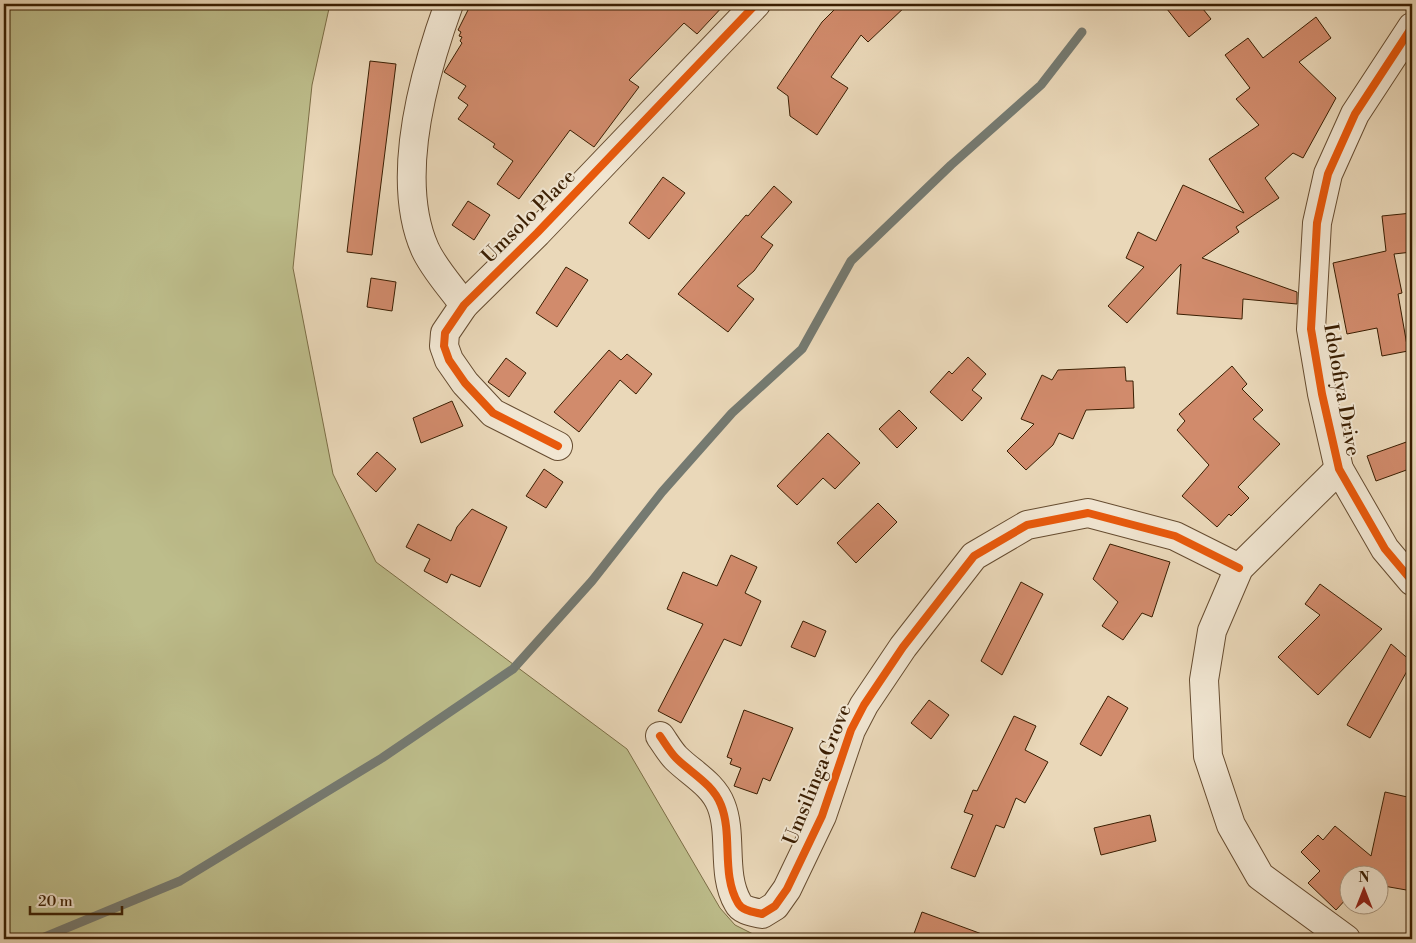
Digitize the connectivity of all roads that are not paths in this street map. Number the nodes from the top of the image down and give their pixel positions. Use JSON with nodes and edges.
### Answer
{"nodes":[{"id":1,"x":449,"y":4,"type":"edge"},
{"id":2,"x":756,"y":4,"type":"edge"},
{"id":3,"x":1412,"y":27,"type":"edge"},
{"id":4,"x":464,"y":306,"type":"junction"},
{"id":5,"x":558,"y":446,"type":"dead end"},
{"id":6,"x":1340,"y":469,"type":"junction"},
{"id":7,"x":1239,"y":568,"type":"junction"},
{"id":8,"x":1412,"y":581,"type":"edge"},
{"id":9,"x":660,"y":736,"type":"dead end"},
{"id":10,"x":1346,"y":939,"type":"edge"}],
"edges":[{"from":1,"to":4,"type":"street"},
{"from":2,"to":4,"type":"street","name":"Umsolo Place"},
{"from":3,"to":6,"type":"street","name":"Idolofiya Drive"},
{"from":4,"to":5,"type":"street","name":"Umsolo Place"},
{"from":6,"to":7,"type":"street"},
{"from":6,"to":8,"type":"street","name":"Idolofiya Drive"},
{"from":7,"to":9,"type":"street","name":"Umsilinga Grove"},
{"from":7,"to":10,"type":"street"}]}
